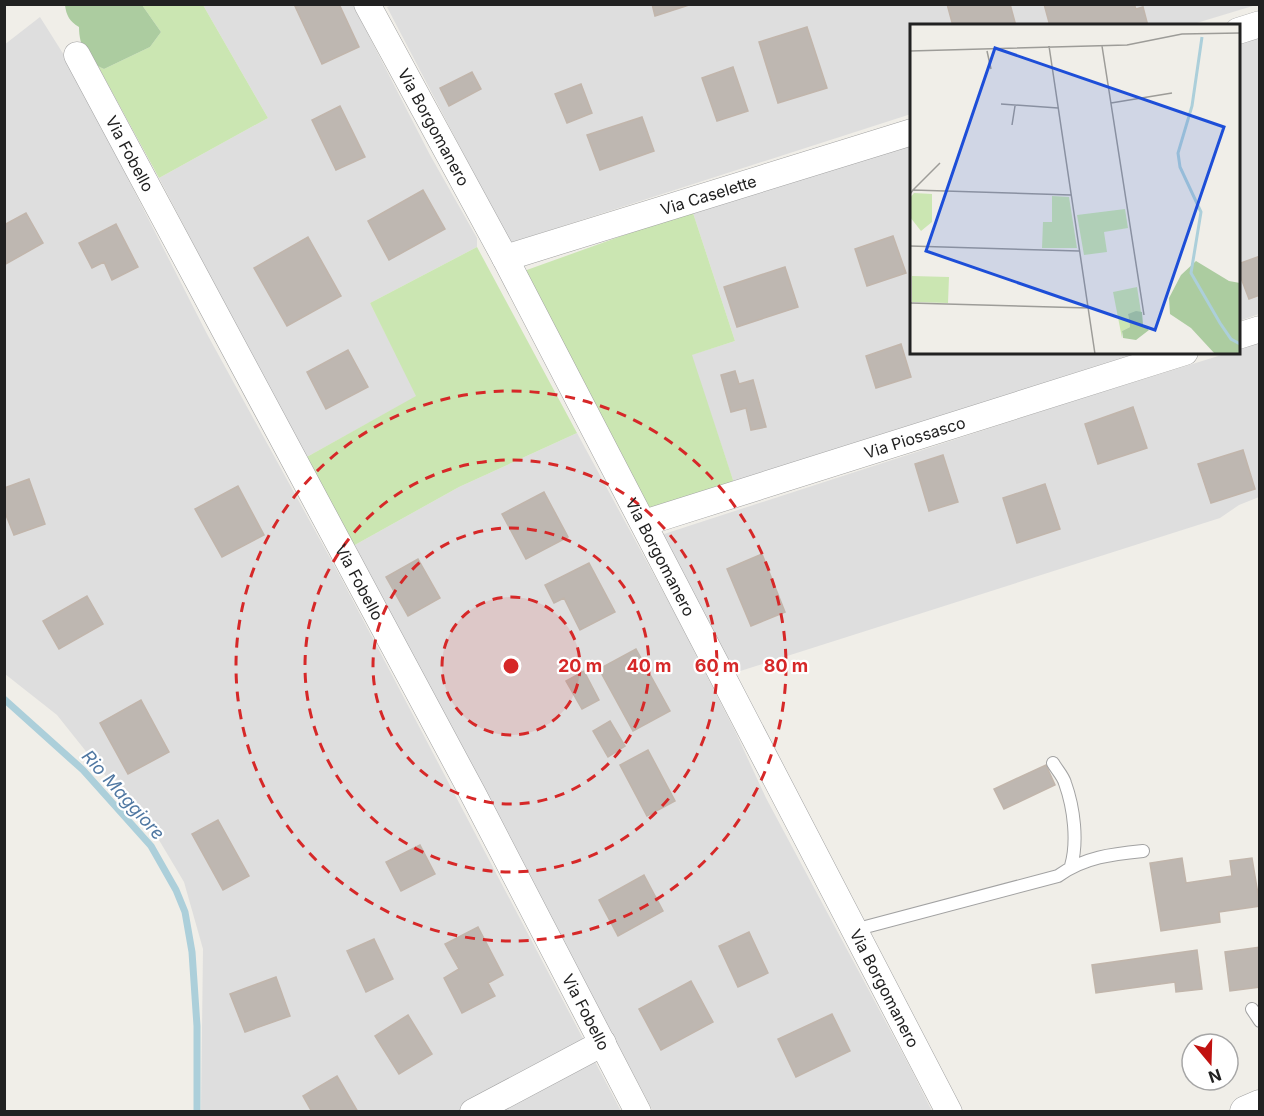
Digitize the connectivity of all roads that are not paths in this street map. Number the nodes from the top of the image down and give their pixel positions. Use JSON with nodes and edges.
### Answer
{"nodes":[{"id":1,"x":367,"y":4,"type":"edge"},
{"id":2,"x":1260,"y":24,"type":"edge"},
{"id":3,"x":1240,"y":31,"type":"edge"},
{"id":4,"x":77,"y":55,"type":"dead end"},
{"id":5,"x":910,"y":133,"type":"edge"},
{"id":6,"x":505,"y":258,"type":"junction"},
{"id":7,"x":1260,"y":329,"type":"edge"},
{"id":8,"x":1240,"y":336,"type":"edge"},
{"id":9,"x":1179,"y":354,"type":"edge"},
{"id":10,"x":644,"y":523,"type":"junction"},
{"id":11,"x":1053,"y":764,"type":"dead end"},
{"id":12,"x":1143,"y":851,"type":"dead end"},
{"id":13,"x":1071,"y":866,"type":"junction"},
{"id":14,"x":854,"y":930,"type":"junction"},
{"id":15,"x":1252,"y":1009,"type":"dead end"},
{"id":16,"x":1260,"y":1021,"type":"edge"},
{"id":17,"x":603,"y":1043,"type":"junction"},
{"id":18,"x":1260,"y":1106,"type":"edge"},
{"id":19,"x":473,"y":1112,"type":"edge"},
{"id":20,"x":638,"y":1112,"type":"edge"},
{"id":21,"x":949,"y":1112,"type":"edge"},
{"id":22,"x":1246,"y":1112,"type":"edge"}],
"edges":[{"from":1,"to":6,"type":"street","name":"Via Borgomanero"},
{"from":2,"to":3,"type":"street"},
{"from":4,"to":17,"type":"street","name":"Via Fobello"},
{"from":5,"to":6,"type":"street","name":"Via Caselette"},
{"from":6,"to":10,"type":"street","name":"Via Borgomanero"},
{"from":7,"to":8,"type":"street"},
{"from":9,"to":10,"type":"street","name":"Via Piossasco"},
{"from":10,"to":14,"type":"street","name":"Via Borgomanero"},
{"from":11,"to":13,"type":"lane"},
{"from":12,"to":13,"type":"lane"},
{"from":13,"to":14,"type":"lane"},
{"from":14,"to":21,"type":"street","name":"Via Borgomanero"},
{"from":15,"to":16,"type":"lane"},
{"from":17,"to":19,"type":"street"},
{"from":17,"to":20,"type":"street","name":"Via Fobello"},
{"from":18,"to":22,"type":"street"}]}
